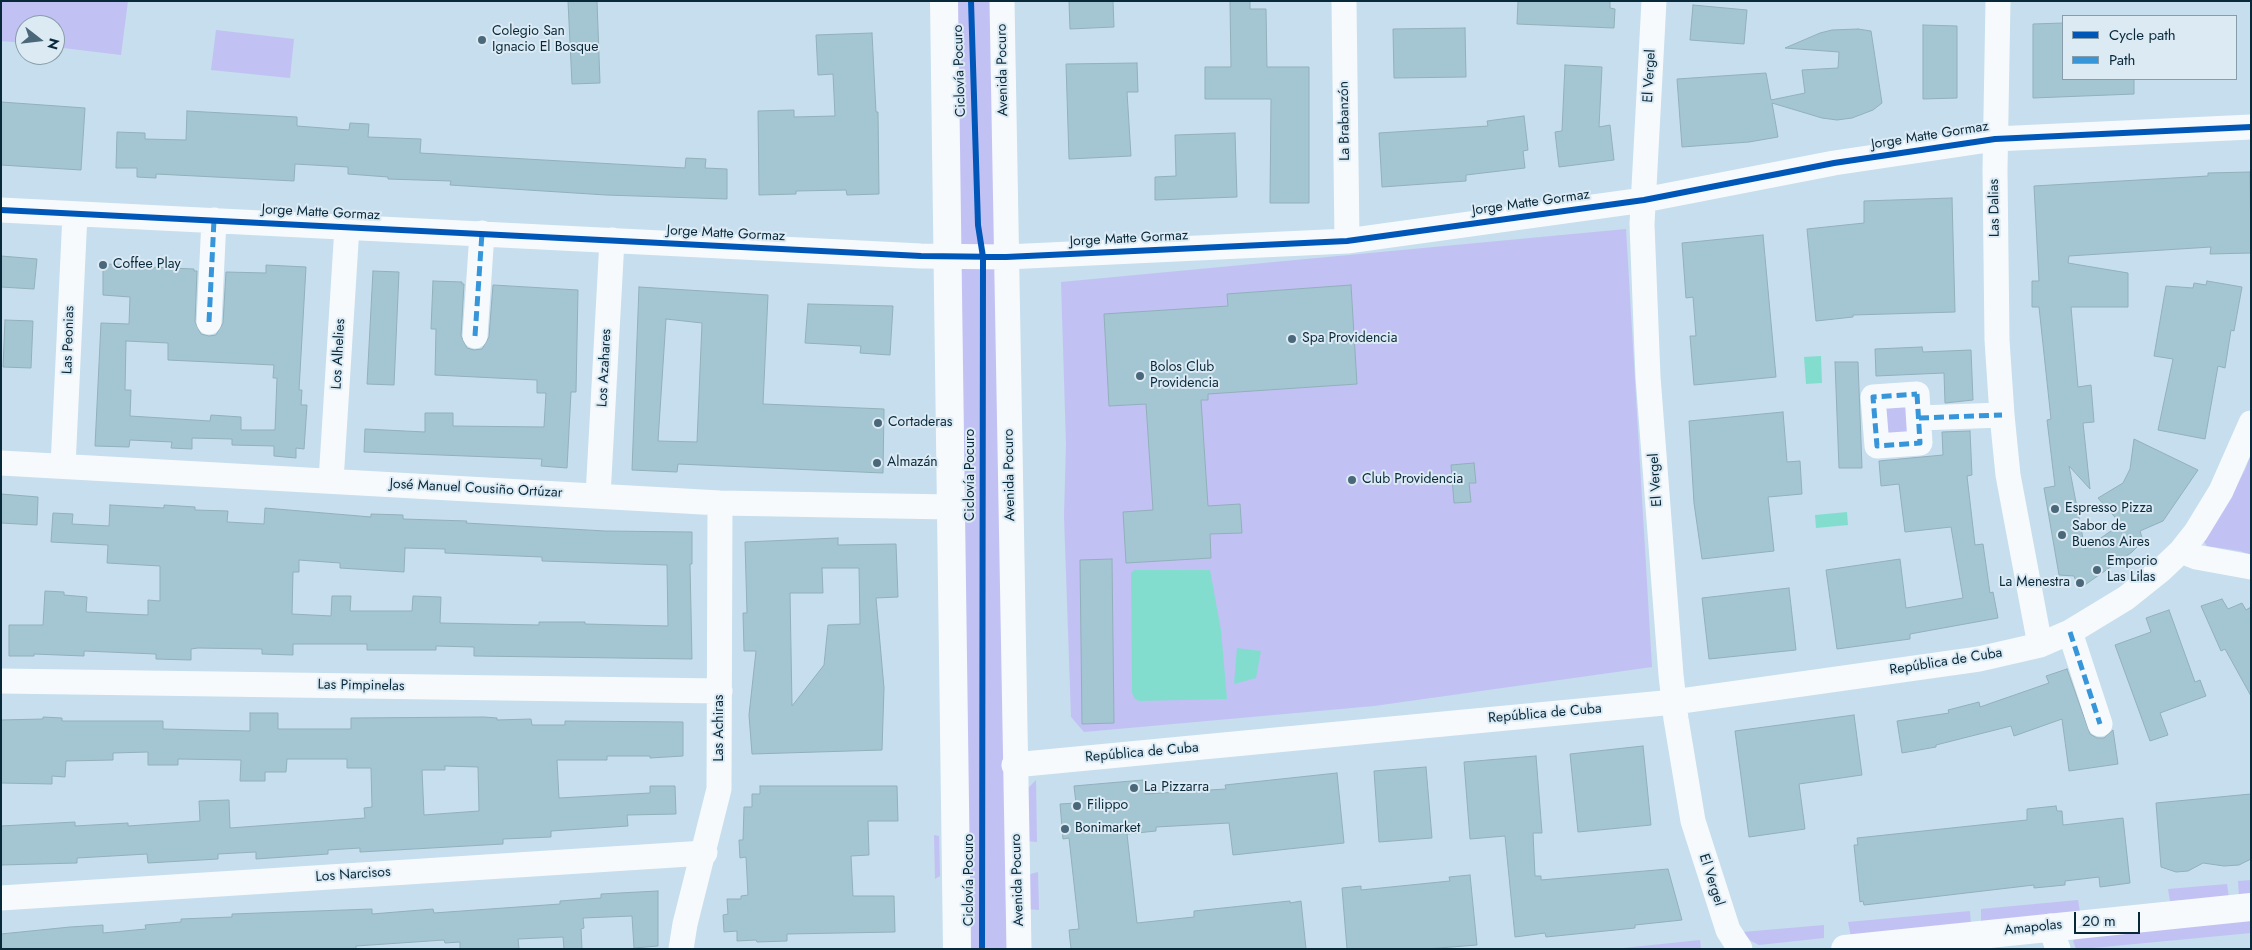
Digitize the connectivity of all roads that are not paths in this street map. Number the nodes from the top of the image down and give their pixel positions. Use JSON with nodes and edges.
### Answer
{"nodes":[{"id":1,"x":944,"y":1,"type":"edge"},
{"id":2,"x":1002,"y":1,"type":"edge"},
{"id":3,"x":1344,"y":1,"type":"edge"},
{"id":4,"x":1654,"y":1,"type":"edge"},
{"id":5,"x":1998,"y":1,"type":"edge"},
{"id":6,"x":2251,"y":127,"type":"edge"},
{"id":7,"x":1995,"y":139,"type":"junction"},
{"id":8,"x":1644,"y":200,"type":"junction"},
{"id":9,"x":1,"y":210,"type":"edge"},
{"id":10,"x":75,"y":214,"type":"junction"},
{"id":11,"x":214,"y":220,"type":"junction"},
{"id":12,"x":347,"y":227,"type":"junction"},
{"id":13,"x":482,"y":233,"type":"junction"},
{"id":14,"x":612,"y":240,"type":"junction"},
{"id":15,"x":1347,"y":240,"type":"junction"},
{"id":16,"x":948,"y":257,"type":"junction"},
{"id":17,"x":1006,"y":257,"type":"junction"},
{"id":18,"x":209,"y":322,"type":"dead end"},
{"id":19,"x":475,"y":336,"type":"dead end"},
{"id":20,"x":2002,"y":415,"type":"junction"},
{"id":21,"x":1919,"y":418,"type":"dead end"},
{"id":22,"x":2251,"y":423,"type":"edge"},
{"id":23,"x":1,"y":463,"type":"edge"},
{"id":24,"x":63,"y":466,"type":"junction"},
{"id":25,"x":331,"y":481,"type":"junction"},
{"id":26,"x":598,"y":496,"type":"junction"},
{"id":27,"x":720,"y":503,"type":"junction"},
{"id":28,"x":951,"y":507,"type":"junction"},
{"id":29,"x":2180,"y":551,"type":"junction"},
{"id":30,"x":2251,"y":567,"type":"edge"},
{"id":31,"x":2070,"y":632,"type":"junction"},
{"id":32,"x":2040,"y":645,"type":"junction"},
{"id":33,"x":1,"y":681,"type":"edge"},
{"id":34,"x":720,"y":691,"type":"junction"},
{"id":35,"x":1674,"y":702,"type":"junction"},
{"id":36,"x":2100,"y":724,"type":"dead end"},
{"id":37,"x":1014,"y":765,"type":"junction"},
{"id":38,"x":705,"y":853,"type":"junction"},
{"id":39,"x":1,"y":898,"type":"edge"},
{"id":40,"x":2251,"y":907,"type":"edge"},
{"id":41,"x":2054,"y":937,"type":"edge"},
{"id":42,"x":682,"y":949,"type":"edge"},
{"id":43,"x":957,"y":949,"type":"edge"},
{"id":44,"x":1019,"y":949,"type":"edge"},
{"id":45,"x":1740,"y":949,"type":"edge"},
{"id":46,"x":1845,"y":949,"type":"edge"}],
"edges":[{"from":1,"to":16,"type":"main road"},
{"from":2,"to":17,"type":"street","name":"Avenida Pocuro"},
{"from":3,"to":15,"type":"street","name":"La Brabanzón"},
{"from":4,"to":8,"type":"street","name":"El Vergel"},
{"from":5,"to":7,"type":"street","name":"Las Dalias"},
{"from":6,"to":7,"type":"street","name":"Jorge Matte Gormaz"},
{"from":7,"to":8,"type":"street","name":"Jorge Matte Gormaz"},
{"from":7,"to":20,"type":"street","name":"Las Dalias"},
{"from":8,"to":15,"type":"street","name":"Jorge Matte Gormaz"},
{"from":8,"to":35,"type":"street","name":"El Vergel"},
{"from":9,"to":10,"type":"street","name":"Jorge Matte Gormaz"},
{"from":10,"to":11,"type":"street","name":"Jorge Matte Gormaz"},
{"from":10,"to":24,"type":"street","name":"Las Peonias"},
{"from":11,"to":12,"type":"street","name":"Jorge Matte Gormaz"},
{"from":11,"to":18,"type":"street"},
{"from":12,"to":13,"type":"street","name":"Jorge Matte Gormaz"},
{"from":12,"to":25,"type":"street","name":"Los Alhelies"},
{"from":13,"to":14,"type":"street","name":"Jorge Matte Gormaz"},
{"from":13,"to":19,"type":"street"},
{"from":14,"to":16,"type":"street","name":"Jorge Matte Gormaz"},
{"from":14,"to":26,"type":"street","name":"Los Azahares"},
{"from":15,"to":17,"type":"street","name":"Jorge Matte Gormaz"},
{"from":16,"to":17,"type":"street","name":"Jorge Matte Gormaz"},
{"from":16,"to":28,"type":"main road"},
{"from":17,"to":37,"type":"street","name":"Avenida Pocuro"},
{"from":20,"to":21,"type":"street"},
{"from":20,"to":32,"type":"street","name":"Las Dalias"},
{"from":22,"to":29,"type":"street","name":"República de Cuba"},
{"from":23,"to":24,"type":"street","name":"José Manuel Cousiño Ortúzar"},
{"from":24,"to":25,"type":"street","name":"José Manuel Cousiño Ortúzar"},
{"from":25,"to":26,"type":"street","name":"José Manuel Cousiño Ortúzar"},
{"from":26,"to":27,"type":"street","name":"José Manuel Cousiño Ortúzar"},
{"from":27,"to":28,"type":"street","name":"José Manuel Cousiño Ortúzar"},
{"from":27,"to":34,"type":"street","name":"Las Achiras"},
{"from":28,"to":43,"type":"main road"},
{"from":29,"to":30,"type":"street"},
{"from":29,"to":31,"type":"street","name":"República de Cuba"},
{"from":31,"to":32,"type":"street","name":"República de Cuba"},
{"from":31,"to":36,"type":"street"},
{"from":32,"to":35,"type":"street","name":"República de Cuba"},
{"from":33,"to":34,"type":"street","name":"Las Pimpinelas"},
{"from":34,"to":38,"type":"street","name":"Las Achiras"},
{"from":35,"to":37,"type":"street","name":"República de Cuba"},
{"from":35,"to":45,"type":"street","name":"El Vergel"},
{"from":37,"to":44,"type":"street","name":"Avenida Pocuro"},
{"from":38,"to":39,"type":"street","name":"Los Narcisos"},
{"from":38,"to":42,"type":"street","name":"Las Achiras"},
{"from":40,"to":41,"type":"main road","name":"Amapolas"},
{"from":41,"to":46,"type":"main road","name":"Amapolas"}]}
